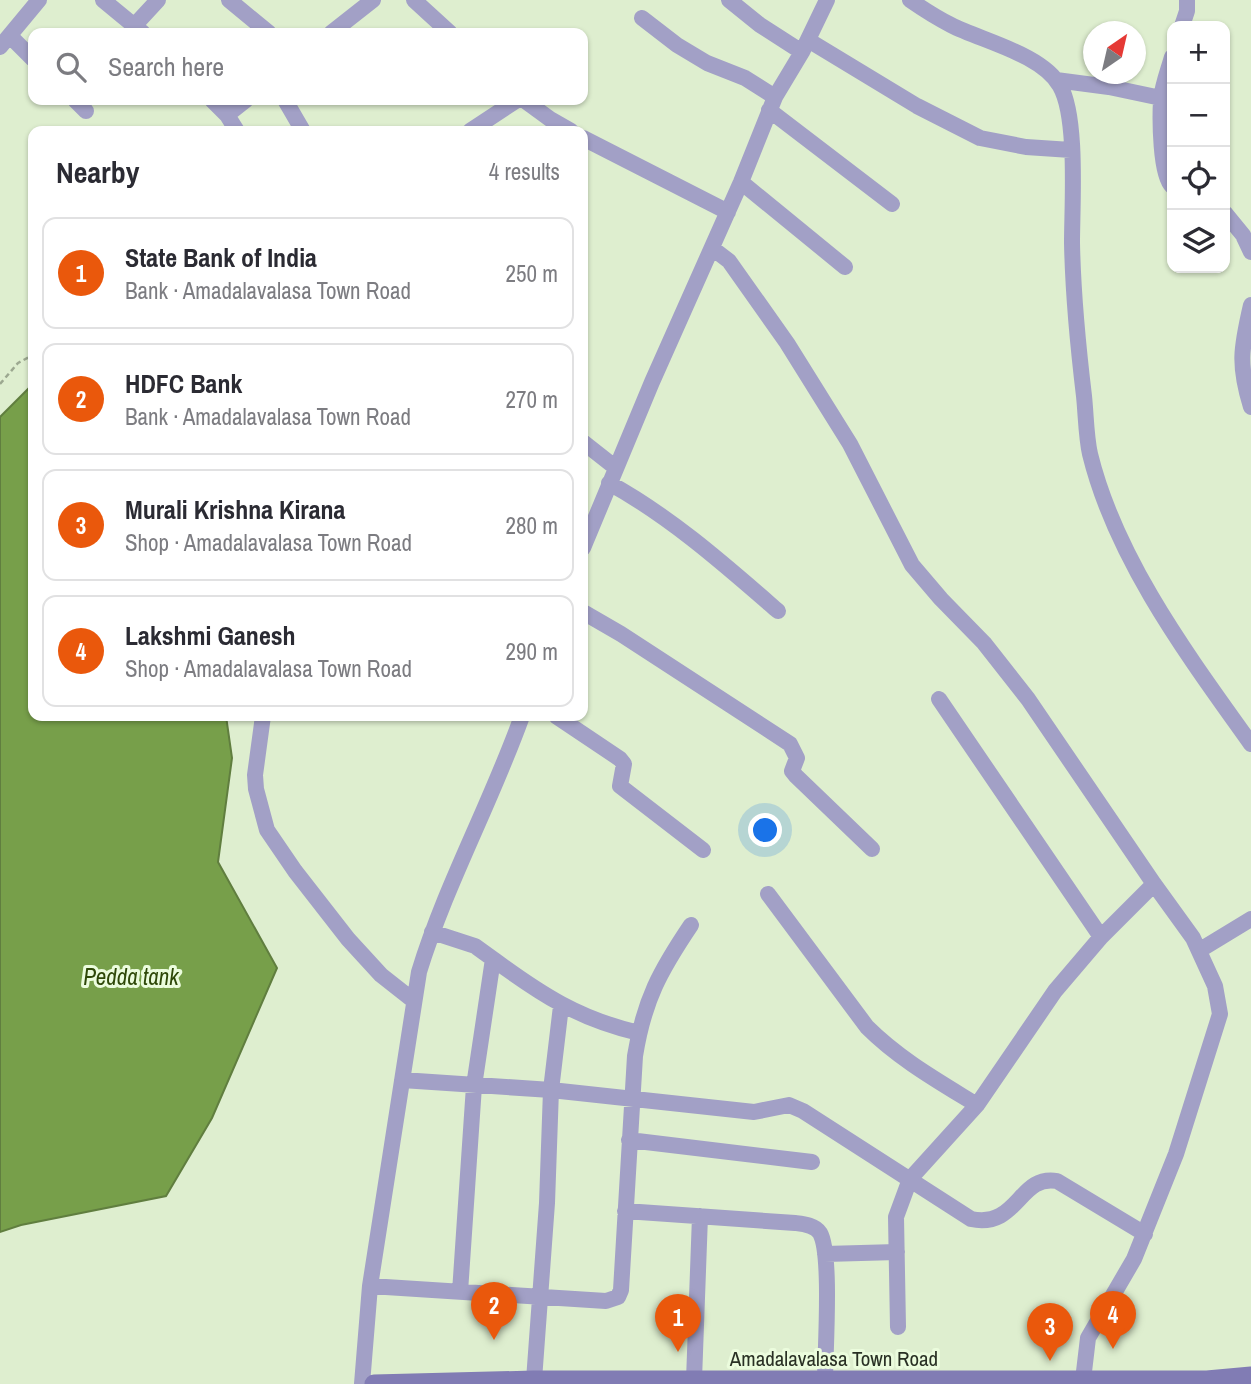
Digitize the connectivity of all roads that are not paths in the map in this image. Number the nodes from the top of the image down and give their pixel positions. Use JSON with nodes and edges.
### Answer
{"nodes":[{"id":1,"x":39,"y":0,"type":"edge"},
{"id":2,"x":103,"y":0,"type":"edge"},
{"id":3,"x":158,"y":0,"type":"edge"},
{"id":4,"x":229,"y":0,"type":"edge"},
{"id":5,"x":373,"y":0,"type":"edge"},
{"id":6,"x":414,"y":0,"type":"edge"},
{"id":7,"x":729,"y":0,"type":"edge"},
{"id":8,"x":828,"y":0,"type":"edge"},
{"id":9,"x":910,"y":0,"type":"edge"},
{"id":10,"x":1187,"y":0,"type":"edge"},
{"id":11,"x":642,"y":18,"type":"dead end"},
{"id":12,"x":1184,"y":21,"type":"edge"},
{"id":13,"x":136,"y":28,"type":"edge"},
{"id":14,"x":139,"y":28,"type":"edge"},
{"id":15,"x":263,"y":28,"type":"edge"},
{"id":16,"x":337,"y":28,"type":"edge"},
{"id":17,"x":445,"y":28,"type":"edge"},
{"id":18,"x":5,"y":41,"type":"edge"},
{"id":19,"x":805,"y":46,"type":"junction"},
{"id":20,"x":28,"y":56,"type":"edge"},
{"id":21,"x":1167,"y":76,"type":"edge"},
{"id":22,"x":1056,"y":80,"type":"junction"},
{"id":23,"x":1161,"y":98,"type":"junction"},
{"id":24,"x":772,"y":103,"type":"junction"},
{"id":25,"x":217,"y":105,"type":"edge"},
{"id":26,"x":240,"y":105,"type":"edge"},
{"id":27,"x":288,"y":105,"type":"edge"},
{"id":28,"x":509,"y":105,"type":"edge"},
{"id":29,"x":531,"y":105,"type":"edge"},
{"id":30,"x":227,"y":115,"type":"junction"},
{"id":31,"x":234,"y":126,"type":"edge"},
{"id":32,"x":300,"y":126,"type":"edge"},
{"id":33,"x":478,"y":126,"type":"edge"},
{"id":34,"x":562,"y":126,"type":"edge"},
{"id":35,"x":588,"y":141,"type":"edge"},
{"id":36,"x":1071,"y":150,"type":"junction"},
{"id":37,"x":741,"y":182,"type":"junction"},
{"id":38,"x":1167,"y":182,"type":"edge"},
{"id":39,"x":892,"y":204,"type":"dead end"},
{"id":40,"x":728,"y":212,"type":"junction"},
{"id":41,"x":1230,"y":220,"type":"edge"},
{"id":42,"x":712,"y":248,"type":"junction"},
{"id":43,"x":1251,"y":251,"type":"edge"},
{"id":44,"x":845,"y":267,"type":"dead end"},
{"id":45,"x":1251,"y":306,"type":"edge"},
{"id":46,"x":1251,"y":407,"type":"edge"},
{"id":47,"x":588,"y":448,"type":"edge"},
{"id":48,"x":612,"y":476,"type":"junction"},
{"id":49,"x":588,"y":536,"type":"edge"},
{"id":50,"x":778,"y":611,"type":"dead end"},
{"id":51,"x":588,"y":615,"type":"edge"},
{"id":52,"x":939,"y":699,"type":"dead end"},
{"id":53,"x":262,"y":721,"type":"edge"},
{"id":54,"x":520,"y":721,"type":"edge"},
{"id":55,"x":563,"y":721,"type":"edge"},
{"id":56,"x":1251,"y":744,"type":"edge"},
{"id":57,"x":872,"y":849,"type":"dead end"},
{"id":58,"x":703,"y":850,"type":"dead end"},
{"id":59,"x":1154,"y":884,"type":"junction"},
{"id":60,"x":768,"y":894,"type":"dead end"},
{"id":61,"x":1251,"y":919,"type":"edge"},
{"id":62,"x":691,"y":925,"type":"dead end"},
{"id":63,"x":432,"y":932,"type":"junction"},
{"id":64,"x":1101,"y":937,"type":"junction"},
{"id":65,"x":1200,"y":950,"type":"junction"},
{"id":66,"x":493,"y":959,"type":"junction"},
{"id":67,"x":414,"y":1001,"type":"junction"},
{"id":68,"x":561,"y":1006,"type":"junction"},
{"id":69,"x":639,"y":1033,"type":"junction"},
{"id":70,"x":402,"y":1080,"type":"junction"},
{"id":71,"x":474,"y":1086,"type":"junction"},
{"id":72,"x":551,"y":1090,"type":"junction"},
{"id":73,"x":632,"y":1098,"type":"junction"},
{"id":74,"x":977,"y":1105,"type":"junction"},
{"id":75,"x":629,"y":1140,"type":"junction"},
{"id":76,"x":812,"y":1162,"type":"dead end"},
{"id":77,"x":909,"y":1179,"type":"junction"},
{"id":78,"x":625,"y":1211,"type":"junction"},
{"id":79,"x":700,"y":1216,"type":"junction"},
{"id":80,"x":1145,"y":1234,"type":"junction"},
{"id":81,"x":897,"y":1252,"type":"junction"},
{"id":82,"x":825,"y":1254,"type":"junction"},
{"id":83,"x":369,"y":1286,"type":"junction"},
{"id":84,"x":460,"y":1292,"type":"junction"},
{"id":85,"x":539,"y":1297,"type":"junction"},
{"id":86,"x":898,"y":1327,"type":"dead end"},
{"id":87,"x":1251,"y":1376,"type":"edge"},
{"id":88,"x":534,"y":1380,"type":"junction"},
{"id":89,"x":694,"y":1380,"type":"junction"},
{"id":90,"x":1083,"y":1380,"type":"junction"},
{"id":91,"x":825,"y":1381,"type":"junction"},
{"id":92,"x":362,"y":1384,"type":"edge"},
{"id":93,"x":374,"y":1384,"type":"edge"}],
"edges":[{"from":1,"to":18,"type":"street"},
{"from":2,"to":13,"type":"street"},
{"from":3,"to":14,"type":"street"},
{"from":4,"to":15,"type":"street"},
{"from":5,"to":16,"type":"street"},
{"from":6,"to":17,"type":"street"},
{"from":7,"to":19,"type":"street"},
{"from":8,"to":19,"type":"street"},
{"from":9,"to":22,"type":"street"},
{"from":10,"to":12,"type":"street"},
{"from":11,"to":24,"type":"street"},
{"from":18,"to":20,"type":"street"},
{"from":19,"to":24,"type":"street"},
{"from":19,"to":36,"type":"street"},
{"from":21,"to":23,"type":"street"},
{"from":22,"to":23,"type":"street"},
{"from":22,"to":36,"type":"street"},
{"from":23,"to":38,"type":"street"},
{"from":24,"to":37,"type":"street"},
{"from":24,"to":39,"type":"street"},
{"from":25,"to":30,"type":"street"},
{"from":26,"to":30,"type":"street"},
{"from":27,"to":32,"type":"street"},
{"from":28,"to":33,"type":"street"},
{"from":29,"to":34,"type":"street"},
{"from":30,"to":31,"type":"street"},
{"from":35,"to":40,"type":"street"},
{"from":36,"to":56,"type":"street"},
{"from":37,"to":40,"type":"street"},
{"from":37,"to":44,"type":"street"},
{"from":40,"to":42,"type":"street"},
{"from":41,"to":43,"type":"street"},
{"from":42,"to":48,"type":"street"},
{"from":42,"to":59,"type":"street"},
{"from":45,"to":46,"type":"street"},
{"from":47,"to":48,"type":"street"},
{"from":48,"to":49,"type":"street"},
{"from":48,"to":50,"type":"street"},
{"from":51,"to":57,"type":"street"},
{"from":52,"to":64,"type":"street"},
{"from":53,"to":67,"type":"street"},
{"from":54,"to":63,"type":"street"},
{"from":55,"to":58,"type":"street"},
{"from":59,"to":64,"type":"street"},
{"from":59,"to":65,"type":"street"},
{"from":60,"to":74,"type":"street"},
{"from":61,"to":65,"type":"street"},
{"from":62,"to":69,"type":"street"},
{"from":63,"to":66,"type":"street"},
{"from":63,"to":67,"type":"street"},
{"from":64,"to":74,"type":"street"},
{"from":65,"to":80,"type":"street"},
{"from":66,"to":68,"type":"street"},
{"from":66,"to":71,"type":"street"},
{"from":67,"to":70,"type":"street"},
{"from":68,"to":69,"type":"street"},
{"from":68,"to":72,"type":"street"},
{"from":69,"to":73,"type":"street"},
{"from":70,"to":71,"type":"street"},
{"from":70,"to":83,"type":"street"},
{"from":71,"to":72,"type":"street"},
{"from":71,"to":84,"type":"street"},
{"from":72,"to":73,"type":"street"},
{"from":72,"to":85,"type":"street"},
{"from":73,"to":75,"type":"street"},
{"from":73,"to":77,"type":"street"},
{"from":74,"to":77,"type":"street"},
{"from":75,"to":76,"type":"street"},
{"from":75,"to":78,"type":"street"},
{"from":77,"to":80,"type":"street"},
{"from":77,"to":81,"type":"street"},
{"from":78,"to":79,"type":"street"},
{"from":78,"to":85,"type":"street"},
{"from":79,"to":82,"type":"street"},
{"from":79,"to":89,"type":"street"},
{"from":80,"to":90,"type":"street"},
{"from":81,"to":82,"type":"street"},
{"from":81,"to":86,"type":"street"},
{"from":82,"to":91,"type":"street"},
{"from":83,"to":84,"type":"street"},
{"from":83,"to":92,"type":"street"},
{"from":84,"to":85,"type":"street"},
{"from":85,"to":88,"type":"street"},
{"from":87,"to":90,"type":"main road","name":"Amadalavalasa Town Road"},
{"from":88,"to":89,"type":"main road","name":"Amadalavalasa Town Road"},
{"from":88,"to":93,"type":"main road","name":"Amadalavalasa Town Road"},
{"from":89,"to":91,"type":"main road","name":"Amadalavalasa Town Road"},
{"from":90,"to":91,"type":"main road","name":"Amadalavalasa Town Road"}]}
